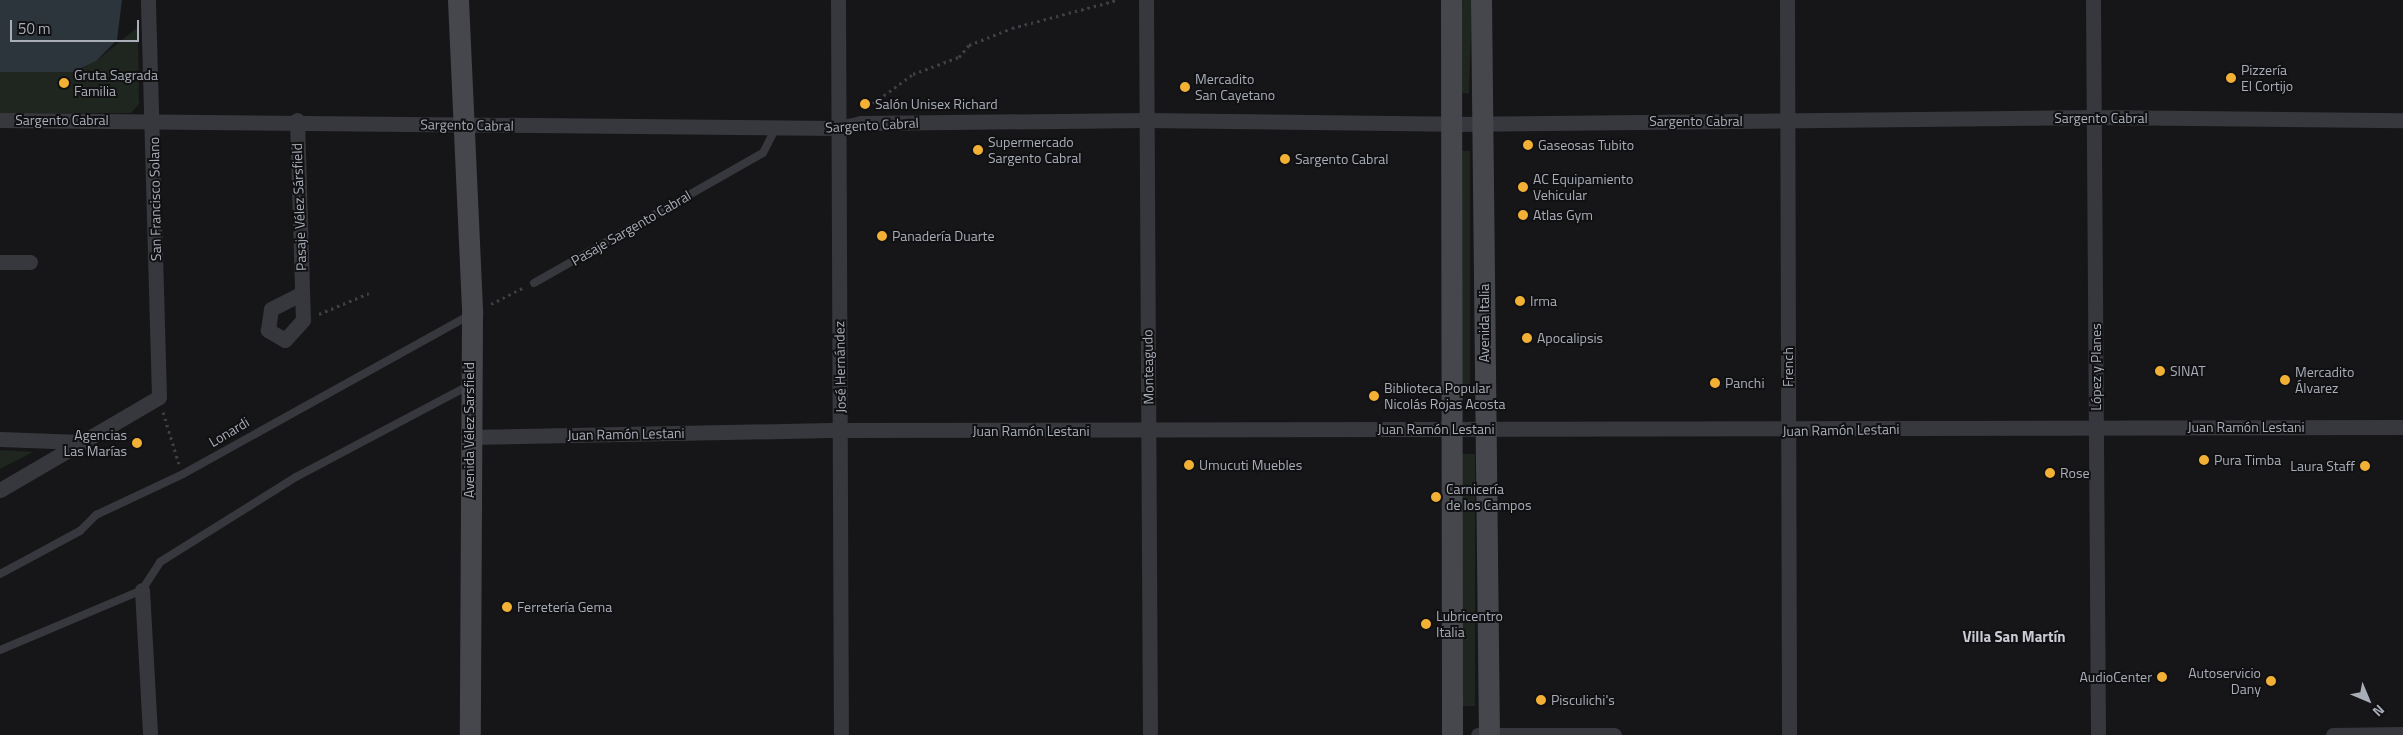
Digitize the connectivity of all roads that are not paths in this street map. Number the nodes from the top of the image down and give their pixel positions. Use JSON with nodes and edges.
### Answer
{"nodes":[{"id":1,"x":148,"y":0,"type":"edge"},
{"id":2,"x":458,"y":0,"type":"edge"},
{"id":3,"x":471,"y":0,"type":"edge"},
{"id":4,"x":838,"y":0,"type":"edge"},
{"id":5,"x":1146,"y":0,"type":"edge"},
{"id":6,"x":1451,"y":0,"type":"edge"},
{"id":7,"x":1481,"y":0,"type":"edge"},
{"id":8,"x":1787,"y":0,"type":"edge"},
{"id":9,"x":2093,"y":0,"type":"edge"},
{"id":10,"x":2095,"y":117,"type":"junction"},
{"id":11,"x":0,"y":120,"type":"edge"},
{"id":12,"x":153,"y":120,"type":"junction"},
{"id":13,"x":296,"y":120,"type":"junction"},
{"id":14,"x":1146,"y":120,"type":"junction"},
{"id":15,"x":1787,"y":120,"type":"junction"},
{"id":16,"x":2403,"y":120,"type":"edge"},
{"id":17,"x":1482,"y":122,"type":"junction"},
{"id":18,"x":1452,"y":124,"type":"junction"},
{"id":19,"x":466,"y":125,"type":"junction"},
{"id":20,"x":776,"y":127,"type":"junction"},
{"id":21,"x":838,"y":128,"type":"junction"},
{"id":22,"x":0,"y":262,"type":"edge"},
{"id":23,"x":30,"y":262,"type":"dead end"},
{"id":24,"x":534,"y":283,"type":"road end"},
{"id":25,"x":302,"y":293,"type":"junction"},
{"id":26,"x":472,"y":314,"type":"junction"},
{"id":27,"x":468,"y":386,"type":"junction"},
{"id":28,"x":2403,"y":427,"type":"edge"},
{"id":29,"x":1452,"y":428,"type":"junction"},
{"id":30,"x":1485,"y":428,"type":"junction"},
{"id":31,"x":2096,"y":428,"type":"junction"},
{"id":32,"x":841,"y":430,"type":"junction"},
{"id":33,"x":1788,"y":431,"type":"junction"},
{"id":34,"x":1148,"y":432,"type":"junction"},
{"id":35,"x":469,"y":436,"type":"junction"},
{"id":36,"x":0,"y":439,"type":"edge"},
{"id":37,"x":81,"y":442,"type":"junction"},
{"id":38,"x":0,"y":490,"type":"edge"},
{"id":39,"x":0,"y":574,"type":"edge"},
{"id":40,"x":142,"y":590,"type":"junction"},
{"id":41,"x":0,"y":650,"type":"edge"},
{"id":42,"x":2403,"y":734,"type":"edge"},
{"id":43,"x":150,"y":735,"type":"edge"},
{"id":44,"x":470,"y":735,"type":"edge"},
{"id":45,"x":841,"y":735,"type":"edge"},
{"id":46,"x":1150,"y":735,"type":"edge"},
{"id":47,"x":1452,"y":735,"type":"edge"},
{"id":48,"x":1478,"y":735,"type":"edge"},
{"id":49,"x":1489,"y":735,"type":"edge"},
{"id":50,"x":1614,"y":735,"type":"edge"},
{"id":51,"x":1789,"y":735,"type":"edge"},
{"id":52,"x":2098,"y":735,"type":"edge"},
{"id":53,"x":2333,"y":735,"type":"edge"}],
"edges":[{"from":1,"to":12,"type":"street","name":"San Francisco Solano"},
{"from":2,"to":19,"type":"main road","name":"Avenida Vélez Sarsfield"},
{"from":3,"to":19,"type":"main road","name":"Avenida Vélez Sarsfield"},
{"from":4,"to":21,"type":"street","name":"José Hernández"},
{"from":5,"to":14,"type":"street","name":"Monteagudo"},
{"from":6,"to":18,"type":"main road"},
{"from":7,"to":17,"type":"main road","name":"Avenida Italia"},
{"from":8,"to":15,"type":"street","name":"French"},
{"from":9,"to":10,"type":"street","name":"López y Planes"},
{"from":10,"to":15,"type":"street","name":"Sargento Cabral"},
{"from":10,"to":16,"type":"street","name":"Sargento Cabral"},
{"from":10,"to":31,"type":"street","name":"López y Planes"},
{"from":11,"to":12,"type":"street","name":"Sargento Cabral"},
{"from":12,"to":13,"type":"street","name":"Sargento Cabral"},
{"from":12,"to":37,"type":"street","name":"San Francisco Solano"},
{"from":13,"to":19,"type":"street","name":"Sargento Cabral"},
{"from":13,"to":25,"type":"street","name":"Pasaje Vélez Sársfield"},
{"from":14,"to":18,"type":"street","name":"Sargento Cabral"},
{"from":14,"to":21,"type":"street","name":"Sargento Cabral"},
{"from":14,"to":34,"type":"street","name":"Monteagudo"},
{"from":15,"to":17,"type":"street","name":"Sargento Cabral"},
{"from":15,"to":33,"type":"street","name":"French"},
{"from":17,"to":18,"type":"street","name":"Sargento Cabral"},
{"from":17,"to":30,"type":"main road","name":"Avenida Italia"},
{"from":18,"to":29,"type":"main road"},
{"from":19,"to":20,"type":"street","name":"Sargento Cabral"},
{"from":19,"to":26,"type":"main road","name":"Avenida Vélez Sarsfield"},
{"from":20,"to":21,"type":"street","name":"Sargento Cabral"},
{"from":20,"to":24,"type":"lane","name":"Pasaje Sargento Cabral"},
{"from":21,"to":32,"type":"street","name":"José Hernández"},
{"from":22,"to":23,"type":"street"},
{"from":25,"to":25,"type":"street","name":"Pasaje Vélez Sársfield"},
{"from":26,"to":27,"type":"main road","name":"Avenida Vélez Sarsfield"},
{"from":26,"to":39,"type":"lane","name":"Lonardi"},
{"from":27,"to":35,"type":"main road","name":"Avenida Vélez Sarsfield"},
{"from":27,"to":40,"type":"lane"},
{"from":28,"to":31,"type":"street","name":"Juan Ramón Lestani"},
{"from":29,"to":30,"type":"street","name":"Juan Ramón Lestani"},
{"from":29,"to":34,"type":"street","name":"Juan Ramón Lestani"},
{"from":29,"to":47,"type":"main road"},
{"from":30,"to":33,"type":"street","name":"Juan Ramón Lestani"},
{"from":30,"to":49,"type":"main road","name":"Avenida Italia"},
{"from":31,"to":33,"type":"street","name":"Juan Ramón Lestani"},
{"from":31,"to":52,"type":"street","name":"López y Planes"},
{"from":32,"to":34,"type":"street","name":"Juan Ramón Lestani"},
{"from":32,"to":35,"type":"street","name":"Juan Ramón Lestani"},
{"from":32,"to":45,"type":"street","name":"José Hernández"},
{"from":33,"to":51,"type":"street","name":"French"},
{"from":34,"to":46,"type":"street","name":"Monteagudo"},
{"from":35,"to":44,"type":"main road","name":"Avenida Vélez Sarsfield"},
{"from":36,"to":37,"type":"street"},
{"from":37,"to":38,"type":"street"},
{"from":40,"to":41,"type":"lane"},
{"from":40,"to":43,"type":"street"},
{"from":42,"to":53,"type":"street"},
{"from":48,"to":49,"type":"street"},
{"from":49,"to":50,"type":"street"}]}
